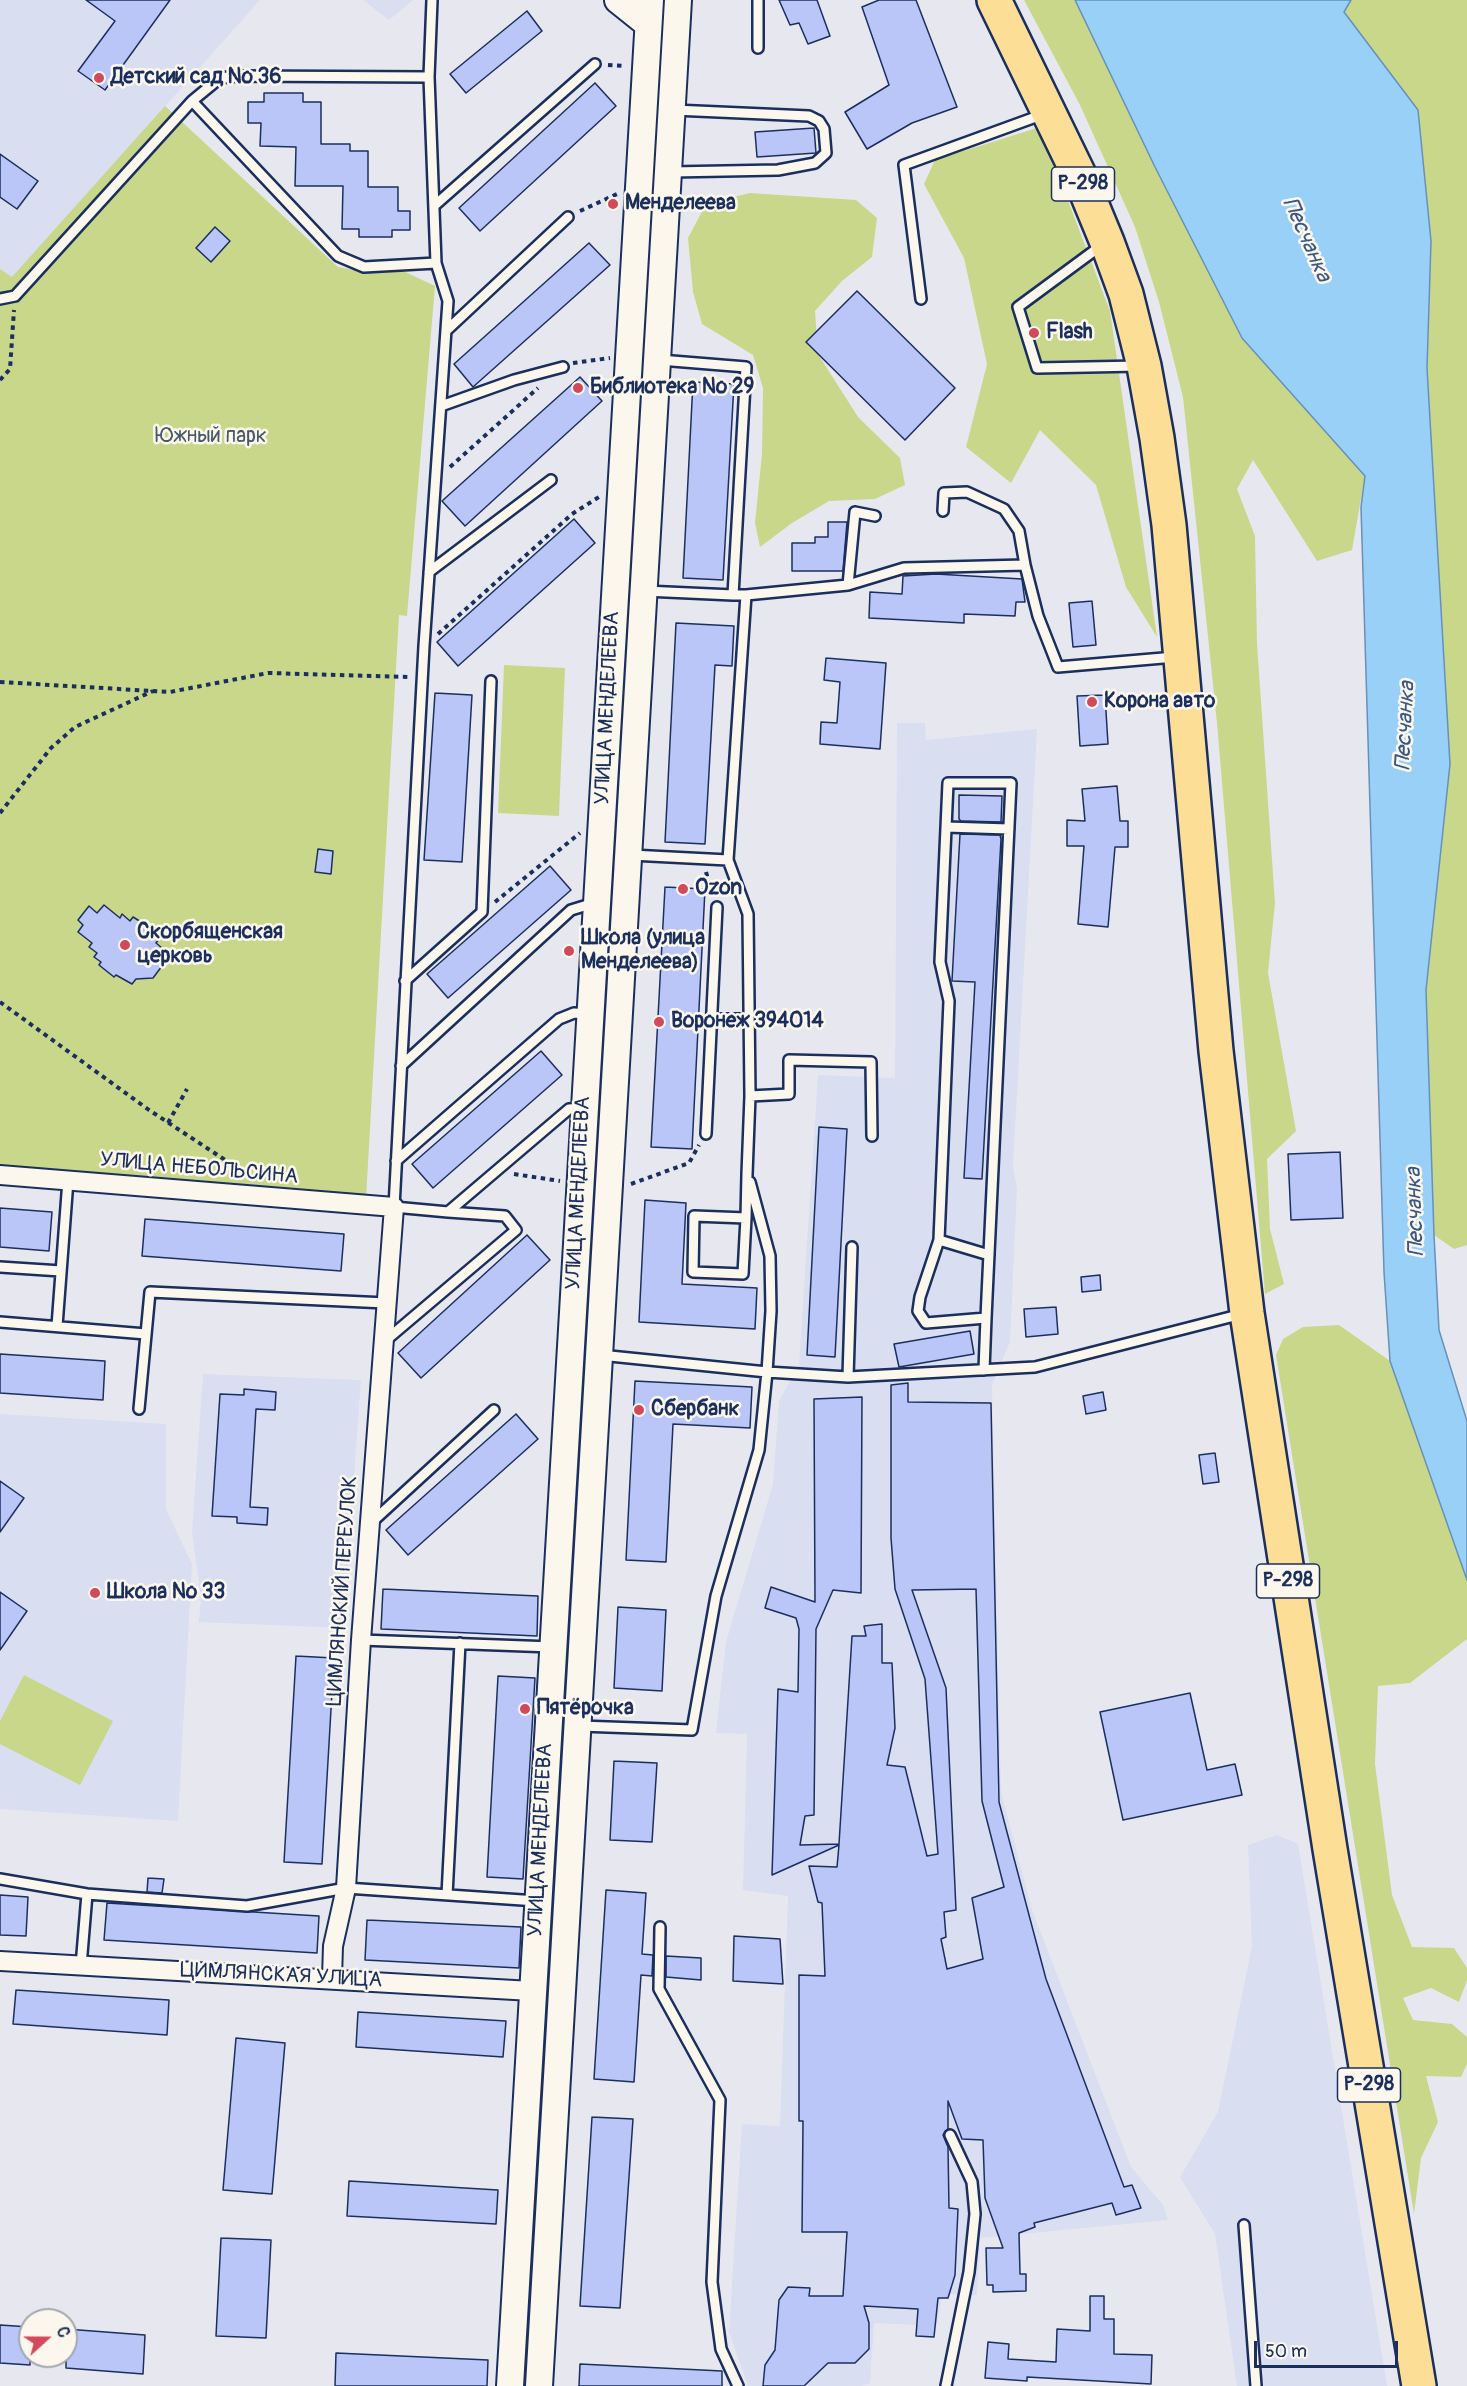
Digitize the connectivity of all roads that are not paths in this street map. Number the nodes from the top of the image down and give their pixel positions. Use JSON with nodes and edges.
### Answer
{"nodes":[{"id":1,"x":432,"y":0,"type":"edge"},
{"id":2,"x":618,"y":0,"type":"edge"},
{"id":3,"x":678,"y":0,"type":"edge"},
{"id":4,"x":758,"y":0,"type":"edge"},
{"id":5,"x":994,"y":0,"type":"edge"},
{"id":6,"x":649,"y":12,"type":"edge"},
{"id":7,"x":758,"y":48,"type":"dead end"},
{"id":8,"x":595,"y":64,"type":"road end"},
{"id":9,"x":429,"y":77,"type":"junction"},
{"id":10,"x":192,"y":101,"type":"junction"},
{"id":11,"x":672,"y":110,"type":"junction"},
{"id":12,"x":1049,"y":112,"type":"junction"},
{"id":13,"x":668,"y":172,"type":"junction"},
{"id":14,"x":434,"y":206,"type":"junction"},
{"id":15,"x":568,"y":217,"type":"road end"},
{"id":16,"x":1107,"y":242,"type":"junction"},
{"id":17,"x":436,"y":263,"type":"junction"},
{"id":18,"x":0,"y":299,"type":"edge"},
{"id":19,"x":921,"y":299,"type":"dead end"},
{"id":20,"x":447,"y":330,"type":"junction"},
{"id":21,"x":657,"y":359,"type":"junction"},
{"id":22,"x":1144,"y":366,"type":"junction"},
{"id":23,"x":562,"y":367,"type":"road end"},
{"id":24,"x":441,"y":406,"type":"junction"},
{"id":25,"x":551,"y":480,"type":"dead end"},
{"id":26,"x":943,"y":512,"type":"dead end"},
{"id":27,"x":875,"y":516,"type":"dead end"},
{"id":28,"x":1025,"y":565,"type":"junction"},
{"id":29,"x":429,"y":572,"type":"junction"},
{"id":30,"x":848,"y":585,"type":"junction"},
{"id":31,"x":615,"y":590,"type":"junction"},
{"id":32,"x":644,"y":591,"type":"junction"},
{"id":33,"x":733,"y":595,"type":"junction"},
{"id":34,"x":746,"y":595,"type":"junction"},
{"id":35,"x":1181,"y":657,"type":"junction"},
{"id":36,"x":491,"y":681,"type":"dead end"},
{"id":37,"x":946,"y":827,"type":"junction"},
{"id":38,"x":1009,"y":829,"type":"junction"},
{"id":39,"x":628,"y":855,"type":"junction"},
{"id":40,"x":728,"y":860,"type":"junction"},
{"id":41,"x":596,"y":903,"type":"junction"},
{"id":42,"x":717,"y":907,"type":"road end"},
{"id":43,"x":405,"y":981,"type":"junction"},
{"id":44,"x":590,"y":1014,"type":"junction"},
{"id":45,"x":711,"y":1019,"type":"junction"},
{"id":46,"x":749,"y":1019,"type":"junction"},
{"id":47,"x":401,"y":1066,"type":"junction"},
{"id":48,"x":750,"y":1096,"type":"junction"},
{"id":49,"x":584,"y":1108,"type":"junction"},
{"id":50,"x":706,"y":1134,"type":"road end"},
{"id":51,"x":872,"y":1136,"type":"dead end"},
{"id":52,"x":396,"y":1161,"type":"junction"},
{"id":53,"x":747,"y":1174,"type":"junction"},
{"id":54,"x":0,"y":1175,"type":"edge"},
{"id":55,"x":68,"y":1180,"type":"junction"},
{"id":56,"x":394,"y":1206,"type":"junction"},
{"id":57,"x":448,"y":1212,"type":"junction"},
{"id":58,"x":746,"y":1218,"type":"junction"},
{"id":59,"x":939,"y":1240,"type":"junction"},
{"id":60,"x":852,"y":1247,"type":"dead end"},
{"id":61,"x":989,"y":1255,"type":"junction"},
{"id":62,"x":0,"y":1267,"type":"edge"},
{"id":63,"x":61,"y":1271,"type":"junction"},
{"id":64,"x":386,"y":1303,"type":"junction"},
{"id":65,"x":1247,"y":1313,"type":"junction"},
{"id":66,"x":986,"y":1318,"type":"junction"},
{"id":67,"x":0,"y":1322,"type":"edge"},
{"id":68,"x":57,"y":1326,"type":"junction"},
{"id":69,"x":146,"y":1334,"type":"junction"},
{"id":70,"x":383,"y":1343,"type":"junction"},
{"id":71,"x":599,"y":1354,"type":"junction"},
{"id":72,"x":984,"y":1370,"type":"junction"},
{"id":73,"x":767,"y":1372,"type":"junction"},
{"id":74,"x":848,"y":1377,"type":"junction"},
{"id":75,"x":139,"y":1409,"type":"dead end"},
{"id":76,"x":494,"y":1410,"type":"dead end"},
{"id":77,"x":370,"y":1524,"type":"junction"},
{"id":78,"x":361,"y":1640,"type":"junction"},
{"id":79,"x":459,"y":1643,"type":"junction"},
{"id":80,"x":552,"y":1647,"type":"junction"},
{"id":81,"x":578,"y":1726,"type":"junction"},
{"id":82,"x":0,"y":1879,"type":"edge"},
{"id":83,"x":346,"y":1888,"type":"junction"},
{"id":84,"x":87,"y":1894,"type":"junction"},
{"id":85,"x":447,"y":1895,"type":"junction"},
{"id":86,"x":537,"y":1901,"type":"junction"},
{"id":87,"x":660,"y":1927,"type":"dead end"},
{"id":88,"x":0,"y":1961,"type":"edge"},
{"id":89,"x":81,"y":1966,"type":"junction"},
{"id":90,"x":332,"y":1978,"type":"junction"},
{"id":91,"x":532,"y":1991,"type":"junction"},
{"id":92,"x":562,"y":1991,"type":"junction"},
{"id":93,"x":950,"y":2135,"type":"dead end"},
{"id":94,"x":1244,"y":2225,"type":"dead end"},
{"id":95,"x":510,"y":2386,"type":"edge"},
{"id":96,"x":539,"y":2386,"type":"edge"},
{"id":97,"x":738,"y":2386,"type":"edge"},
{"id":98,"x":946,"y":2386,"type":"edge"},
{"id":99,"x":1256,"y":2386,"type":"edge"},
{"id":100,"x":1419,"y":2386,"type":"edge"}],
"edges":[{"from":1,"to":9,"type":"lane"},
{"from":2,"to":6,"type":"street"},
{"from":3,"to":11,"type":"street","name":"УЛИЦА МЕНДЕЛЕЕВА"},
{"from":4,"to":7,"type":"lane"},
{"from":5,"to":12,"type":"highway","number":"Р-298"},
{"from":6,"to":31,"type":"street","name":"УЛИЦА МЕНДЕЛЕЕВА"},
{"from":8,"to":14,"type":"lane"},
{"from":9,"to":10,"type":"lane"},
{"from":9,"to":14,"type":"lane"},
{"from":10,"to":17,"type":"lane"},
{"from":10,"to":18,"type":"lane"},
{"from":11,"to":13,"type":"street","name":"УЛИЦА МЕНДЕЛЕЕВА"},
{"from":11,"to":13,"type":"lane"},
{"from":12,"to":16,"type":"highway","number":"Р-298"},
{"from":12,"to":19,"type":"lane"},
{"from":13,"to":21,"type":"street","name":"УЛИЦА МЕНДЕЛЕЕВА"},
{"from":14,"to":17,"type":"lane"},
{"from":15,"to":20,"type":"lane"},
{"from":16,"to":22,"type":"highway","number":"Р-298"},
{"from":16,"to":22,"type":"lane"},
{"from":17,"to":20,"type":"lane"},
{"from":20,"to":24,"type":"lane"},
{"from":21,"to":32,"type":"street","name":"УЛИЦА МЕНДЕЛЕЕВА"},
{"from":21,"to":33,"type":"lane"},
{"from":22,"to":35,"type":"highway","number":"Р-298"},
{"from":23,"to":24,"type":"lane"},
{"from":24,"to":29,"type":"lane"},
{"from":25,"to":29,"type":"lane"},
{"from":26,"to":28,"type":"lane"},
{"from":27,"to":30,"type":"lane"},
{"from":28,"to":30,"type":"lane"},
{"from":28,"to":35,"type":"lane"},
{"from":29,"to":43,"type":"lane"},
{"from":30,"to":34,"type":"lane"},
{"from":31,"to":32,"type":"street"},
{"from":31,"to":41,"type":"street","name":"УЛИЦА МЕНДЕЛЕЕВА"},
{"from":32,"to":33,"type":"lane"},
{"from":32,"to":39,"type":"street","name":"УЛИЦА МЕНДЕЛЕЕВА"},
{"from":33,"to":34,"type":"lane"},
{"from":34,"to":40,"type":"lane"},
{"from":35,"to":65,"type":"highway","number":"Р-298"},
{"from":36,"to":43,"type":"lane"},
{"from":37,"to":38,"type":"lane"},
{"from":37,"to":38,"type":"lane"},
{"from":37,"to":59,"type":"lane"},
{"from":38,"to":61,"type":"lane"},
{"from":39,"to":40,"type":"lane"},
{"from":39,"to":71,"type":"street","name":"УЛИЦА МЕНДЕЛЕЕВА"},
{"from":40,"to":46,"type":"lane"},
{"from":41,"to":44,"type":"street","name":"УЛИЦА МЕНДЕЛЕЕВА"},
{"from":41,"to":47,"type":"lane"},
{"from":42,"to":45,"type":"lane"},
{"from":43,"to":47,"type":"lane"},
{"from":44,"to":49,"type":"street","name":"УЛИЦА МЕНДЕЛЕЕВА"},
{"from":44,"to":52,"type":"lane"},
{"from":45,"to":46,"type":"lane"},
{"from":45,"to":50,"type":"lane"},
{"from":46,"to":48,"type":"lane"},
{"from":47,"to":52,"type":"lane"},
{"from":48,"to":51,"type":"lane"},
{"from":48,"to":53,"type":"lane"},
{"from":49,"to":57,"type":"lane"},
{"from":49,"to":80,"type":"street","name":"УЛИЦА МЕНДЕЛЕЕВА"},
{"from":52,"to":56,"type":"lane"},
{"from":53,"to":58,"type":"lane"},
{"from":53,"to":73,"type":"lane"},
{"from":54,"to":55,"type":"street","name":"УЛИЦА НЕБОЛЬСИНА"},
{"from":55,"to":56,"type":"street","name":"УЛИЦА НЕБОЛЬСИНА"},
{"from":55,"to":63,"type":"lane"},
{"from":56,"to":57,"type":"lane"},
{"from":56,"to":64,"type":"street","name":"ЦИМЛЯНСКИЙ ПЕРЕУЛОК"},
{"from":57,"to":70,"type":"lane"},
{"from":58,"to":58,"type":"lane"},
{"from":59,"to":61,"type":"lane"},
{"from":59,"to":66,"type":"lane"},
{"from":60,"to":74,"type":"lane"},
{"from":61,"to":66,"type":"lane"},
{"from":62,"to":63,"type":"lane"},
{"from":63,"to":68,"type":"lane"},
{"from":64,"to":69,"type":"lane"},
{"from":64,"to":70,"type":"street","name":"ЦИМЛЯНСКИЙ ПЕРЕУЛОК"},
{"from":65,"to":72,"type":"lane"},
{"from":65,"to":100,"type":"highway","number":"Р-298"},
{"from":66,"to":72,"type":"lane"},
{"from":67,"to":68,"type":"lane"},
{"from":68,"to":69,"type":"lane"},
{"from":69,"to":75,"type":"lane"},
{"from":70,"to":77,"type":"street","name":"ЦИМЛЯНСКИЙ ПЕРЕУЛОК"},
{"from":71,"to":73,"type":"lane"},
{"from":71,"to":81,"type":"street","name":"УЛИЦА МЕНДЕЛЕЕВА"},
{"from":72,"to":74,"type":"lane"},
{"from":73,"to":74,"type":"lane"},
{"from":73,"to":81,"type":"lane"},
{"from":76,"to":77,"type":"lane"},
{"from":77,"to":78,"type":"street","name":"ЦИМЛЯНСКИЙ ПЕРЕУЛОК"},
{"from":78,"to":79,"type":"lane"},
{"from":78,"to":83,"type":"street","name":"ЦИМЛЯНСКИЙ ПЕРЕУЛОК"},
{"from":79,"to":80,"type":"lane"},
{"from":79,"to":85,"type":"lane"},
{"from":80,"to":86,"type":"street","name":"УЛИЦА МЕНДЕЛЕЕВА"},
{"from":81,"to":92,"type":"street","name":"УЛИЦА МЕНДЕЛЕЕВА"},
{"from":82,"to":84,"type":"lane"},
{"from":83,"to":84,"type":"lane"},
{"from":83,"to":85,"type":"lane"},
{"from":83,"to":90,"type":"street","name":"ЦИМЛЯНСКИЙ ПЕРЕУЛОК"},
{"from":84,"to":89,"type":"lane"},
{"from":85,"to":86,"type":"lane"},
{"from":86,"to":91,"type":"street","name":"УЛИЦА МЕНДЕЛЕЕВА"},
{"from":87,"to":97,"type":"lane"},
{"from":88,"to":89,"type":"street","name":"ЦИМЛЯНСКАЯ УЛИЦА"},
{"from":89,"to":90,"type":"street","name":"ЦИМЛЯНСКАЯ УЛИЦА"},
{"from":90,"to":91,"type":"street","name":"ЦИМЛЯНСКАЯ УЛИЦА"},
{"from":91,"to":92,"type":"street","name":"ЦИМЛЯНСКАЯ УЛИЦА"},
{"from":91,"to":95,"type":"street","name":"УЛИЦА МЕНДЕЛЕЕВА"},
{"from":92,"to":96,"type":"street","name":"УЛИЦА МЕНДЕЛЕЕВА"},
{"from":93,"to":98,"type":"lane"},
{"from":94,"to":99,"type":"lane"}]}
